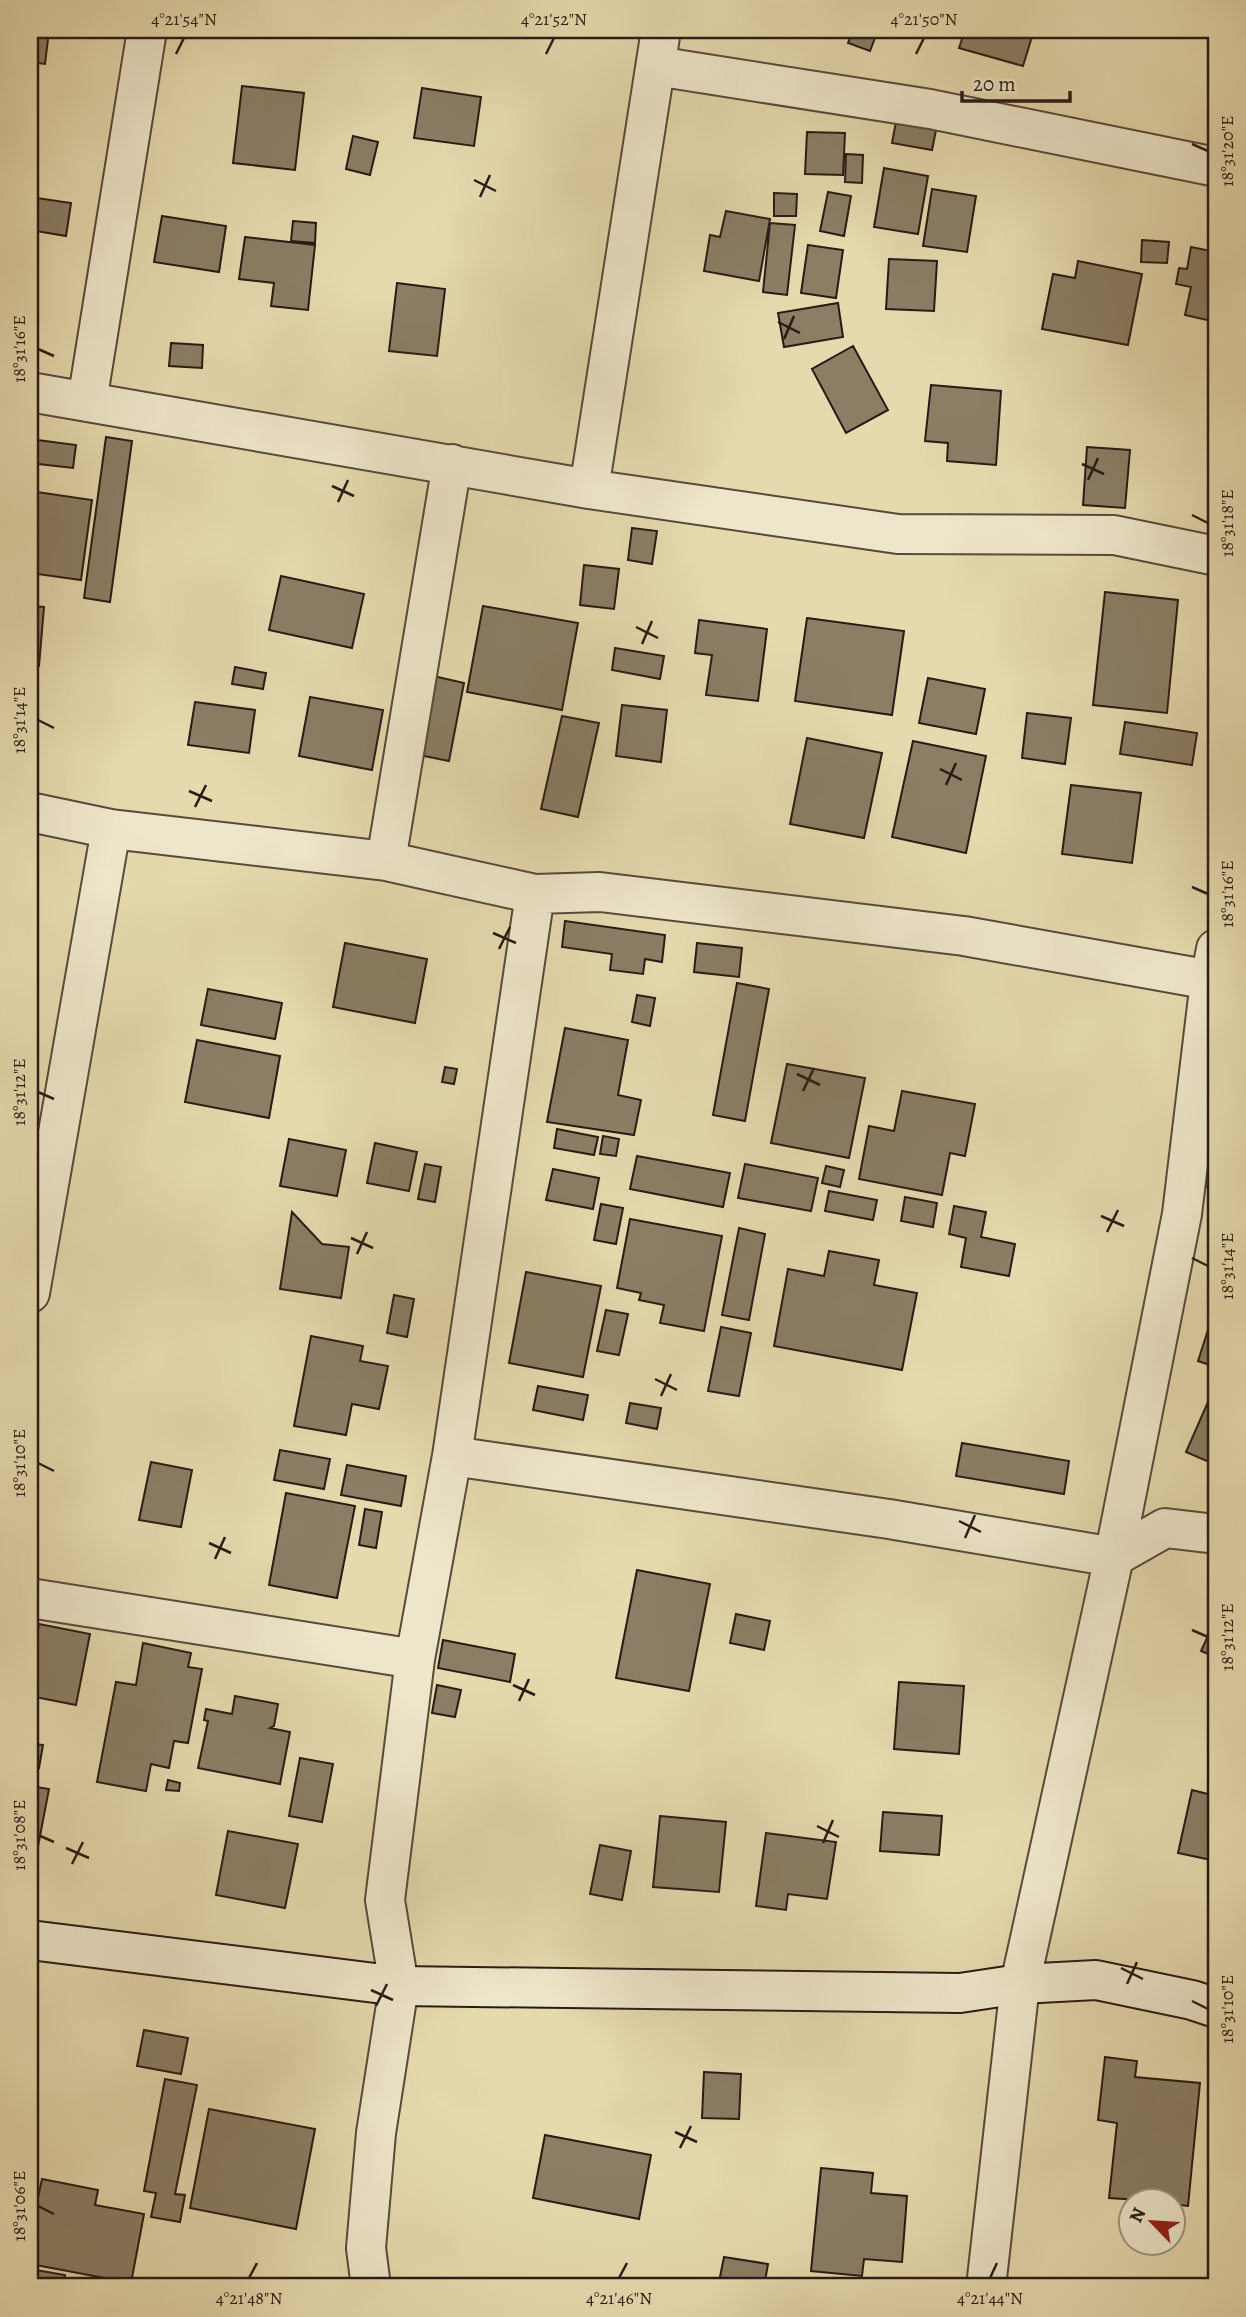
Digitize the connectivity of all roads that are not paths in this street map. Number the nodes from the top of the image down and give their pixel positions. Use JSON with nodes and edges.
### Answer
{"nodes":[{"id":1,"x":147,"y":30,"type":"edge"},
{"id":2,"x":658,"y":48,"type":"edge"},
{"id":3,"x":1216,"y":166,"type":"edge"},
{"id":4,"x":30,"y":392,"type":"edge"},
{"id":5,"x":87,"y":402,"type":"junction"},
{"id":6,"x":452,"y":464,"type":"junction"},
{"id":7,"x":589,"y":489,"type":"junction"},
{"id":8,"x":1216,"y":556,"type":"edge"},
{"id":9,"x":30,"y":812,"type":"edge"},
{"id":10,"x":111,"y":829,"type":"junction"},
{"id":11,"x":386,"y":861,"type":"junction"},
{"id":12,"x":535,"y":894,"type":"junction"},
{"id":13,"x":1214,"y":970,"type":"edge"},
{"id":14,"x":30,"y":1293,"type":"edge"},
{"id":15,"x":452,"y":1456,"type":"junction"},
{"id":16,"x":1216,"y":1534,"type":"edge"},
{"id":17,"x":1114,"y":1557,"type":"junction"},
{"id":18,"x":30,"y":1598,"type":"edge"},
{"id":19,"x":415,"y":1659,"type":"junction"},
{"id":20,"x":30,"y":1940,"type":"edge"},
{"id":21,"x":1020,"y":1984,"type":"junction"},
{"id":22,"x":399,"y":1986,"type":"junction"},
{"id":23,"x":1216,"y":2007,"type":"edge"},
{"id":24,"x":371,"y":2287,"type":"edge"},
{"id":25,"x":985,"y":2287,"type":"edge"}],
"edges":[{"from":1,"to":5,"type":"street"},
{"from":2,"to":3,"type":"street"},
{"from":2,"to":7,"type":"street"},
{"from":4,"to":5,"type":"street"},
{"from":5,"to":6,"type":"street"},
{"from":6,"to":7,"type":"street"},
{"from":6,"to":11,"type":"street"},
{"from":7,"to":8,"type":"street"},
{"from":9,"to":10,"type":"street"},
{"from":10,"to":11,"type":"street"},
{"from":10,"to":14,"type":"street"},
{"from":11,"to":12,"type":"street"},
{"from":12,"to":13,"type":"street"},
{"from":12,"to":15,"type":"street"},
{"from":13,"to":17,"type":"street"},
{"from":15,"to":17,"type":"street"},
{"from":15,"to":19,"type":"street"},
{"from":16,"to":17,"type":"street"},
{"from":17,"to":21,"type":"street"},
{"from":18,"to":19,"type":"street"},
{"from":19,"to":22,"type":"street"},
{"from":20,"to":22,"type":"street"},
{"from":21,"to":22,"type":"street"},
{"from":21,"to":23,"type":"street"},
{"from":21,"to":25,"type":"street"},
{"from":22,"to":24,"type":"street"}]}
